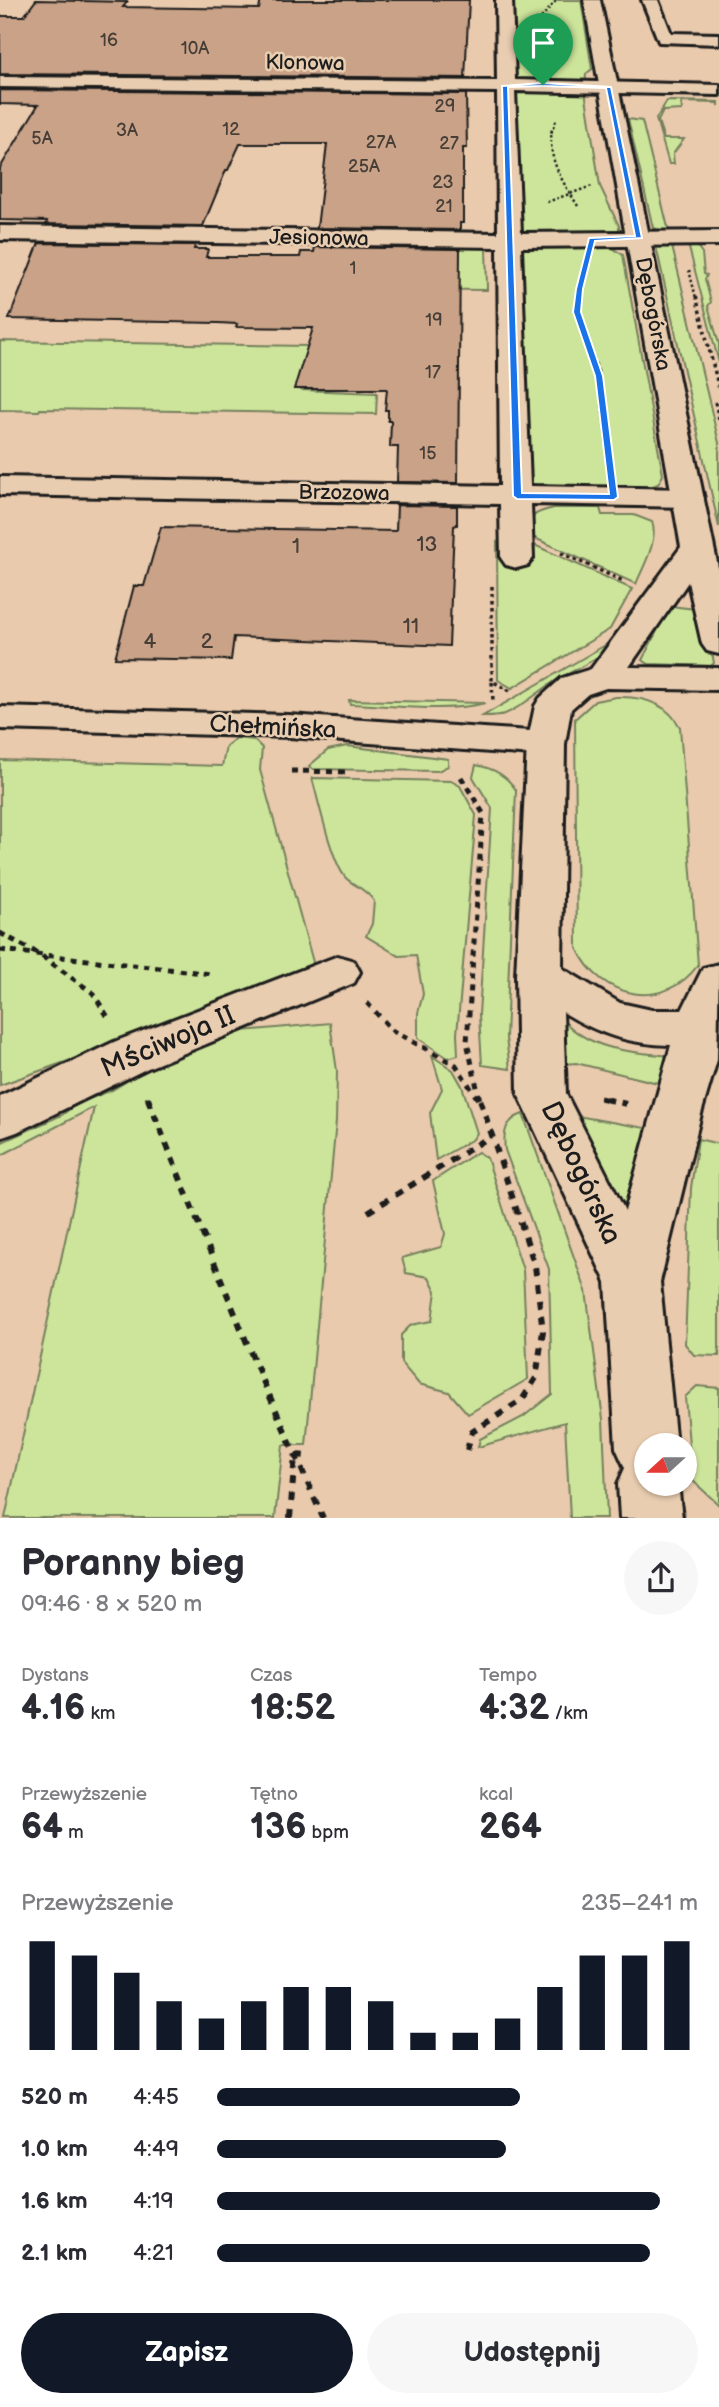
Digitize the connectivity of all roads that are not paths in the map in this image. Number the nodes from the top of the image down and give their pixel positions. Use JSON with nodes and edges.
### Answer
{"nodes":[{"id":1,"x":504,"y":0,"type":"edge"},
{"id":2,"x":592,"y":0,"type":"edge"},
{"id":3,"x":650,"y":0,"type":"edge"},
{"id":4,"x":719,"y":39,"type":"edge"},
{"id":5,"x":0,"y":82,"type":"edge"},
{"id":6,"x":505,"y":86,"type":"junction"},
{"id":7,"x":609,"y":87,"type":"junction"},
{"id":8,"x":719,"y":90,"type":"edge"},
{"id":9,"x":0,"y":233,"type":"edge"},
{"id":10,"x":638,"y":238,"type":"junction"},
{"id":11,"x":719,"y":238,"type":"edge"},
{"id":12,"x":510,"y":240,"type":"junction"},
{"id":13,"x":0,"y":486,"type":"edge"},
{"id":14,"x":517,"y":496,"type":"junction"},
{"id":15,"x":689,"y":498,"type":"junction"},
{"id":16,"x":517,"y":546,"type":"road end"},
{"id":17,"x":697,"y":547,"type":"junction"},
{"id":18,"x":719,"y":644,"type":"edge"},
{"id":19,"x":604,"y":677,"type":"junction"},
{"id":20,"x":719,"y":679,"type":"edge"},
{"id":21,"x":0,"y":718,"type":"edge"},
{"id":22,"x":546,"y":744,"type":"junction"},
{"id":23,"x":338,"y":972,"type":"road end"},
{"id":24,"x":539,"y":976,"type":"junction"},
{"id":25,"x":719,"y":980,"type":"edge"},
{"id":26,"x":708,"y":1029,"type":"edge"},
{"id":27,"x":0,"y":1118,"type":"edge"},
{"id":28,"x":634,"y":1282,"type":"junction"},
{"id":29,"x":645,"y":1433,"type":"edge"},
{"id":30,"x":649,"y":1496,"type":"edge"},
{"id":31,"x":651,"y":1518,"type":"edge"}],
"edges":[{"from":1,"to":6,"type":"street"},
{"from":2,"to":7,"type":"street","name":"Dębogórska"},
{"from":3,"to":4,"type":"street"},
{"from":5,"to":6,"type":"street","name":"Klonowa"},
{"from":6,"to":7,"type":"street","name":"Klonowa"},
{"from":6,"to":12,"type":"street"},
{"from":7,"to":8,"type":"street","name":"Klonowa"},
{"from":7,"to":10,"type":"street","name":"Dębogórska"},
{"from":9,"to":12,"type":"street","name":"Jesionowa"},
{"from":10,"to":11,"type":"street","name":"Jesionowa"},
{"from":10,"to":12,"type":"street","name":"Jesionowa"},
{"from":10,"to":15,"type":"street","name":"Dębogórska"},
{"from":12,"to":14,"type":"street"},
{"from":13,"to":14,"type":"street","name":"Brzozowa"},
{"from":14,"to":15,"type":"street","name":"Brzozowa"},
{"from":14,"to":16,"type":"street"},
{"from":15,"to":17,"type":"street","name":"Dębogórska"},
{"from":17,"to":18,"type":"street","name":"Dębogórska"},
{"from":17,"to":19,"type":"street"},
{"from":19,"to":20,"type":"street"},
{"from":19,"to":22,"type":"street","name":"Dębogórska"},
{"from":21,"to":22,"type":"street","name":"Chełmińska"},
{"from":22,"to":24,"type":"street","name":"Dębogórska"},
{"from":23,"to":27,"type":"street","name":"Mściwoja II"},
{"from":24,"to":26,"type":"street"},
{"from":24,"to":28,"type":"street","name":"Dębogórska"},
{"from":25,"to":26,"type":"street","name":"Dębogórska"},
{"from":26,"to":28,"type":"street","name":"Dębogórska"},
{"from":28,"to":29,"type":"street","name":"Dębogórska"},
{"from":30,"to":31,"type":"street"}]}
